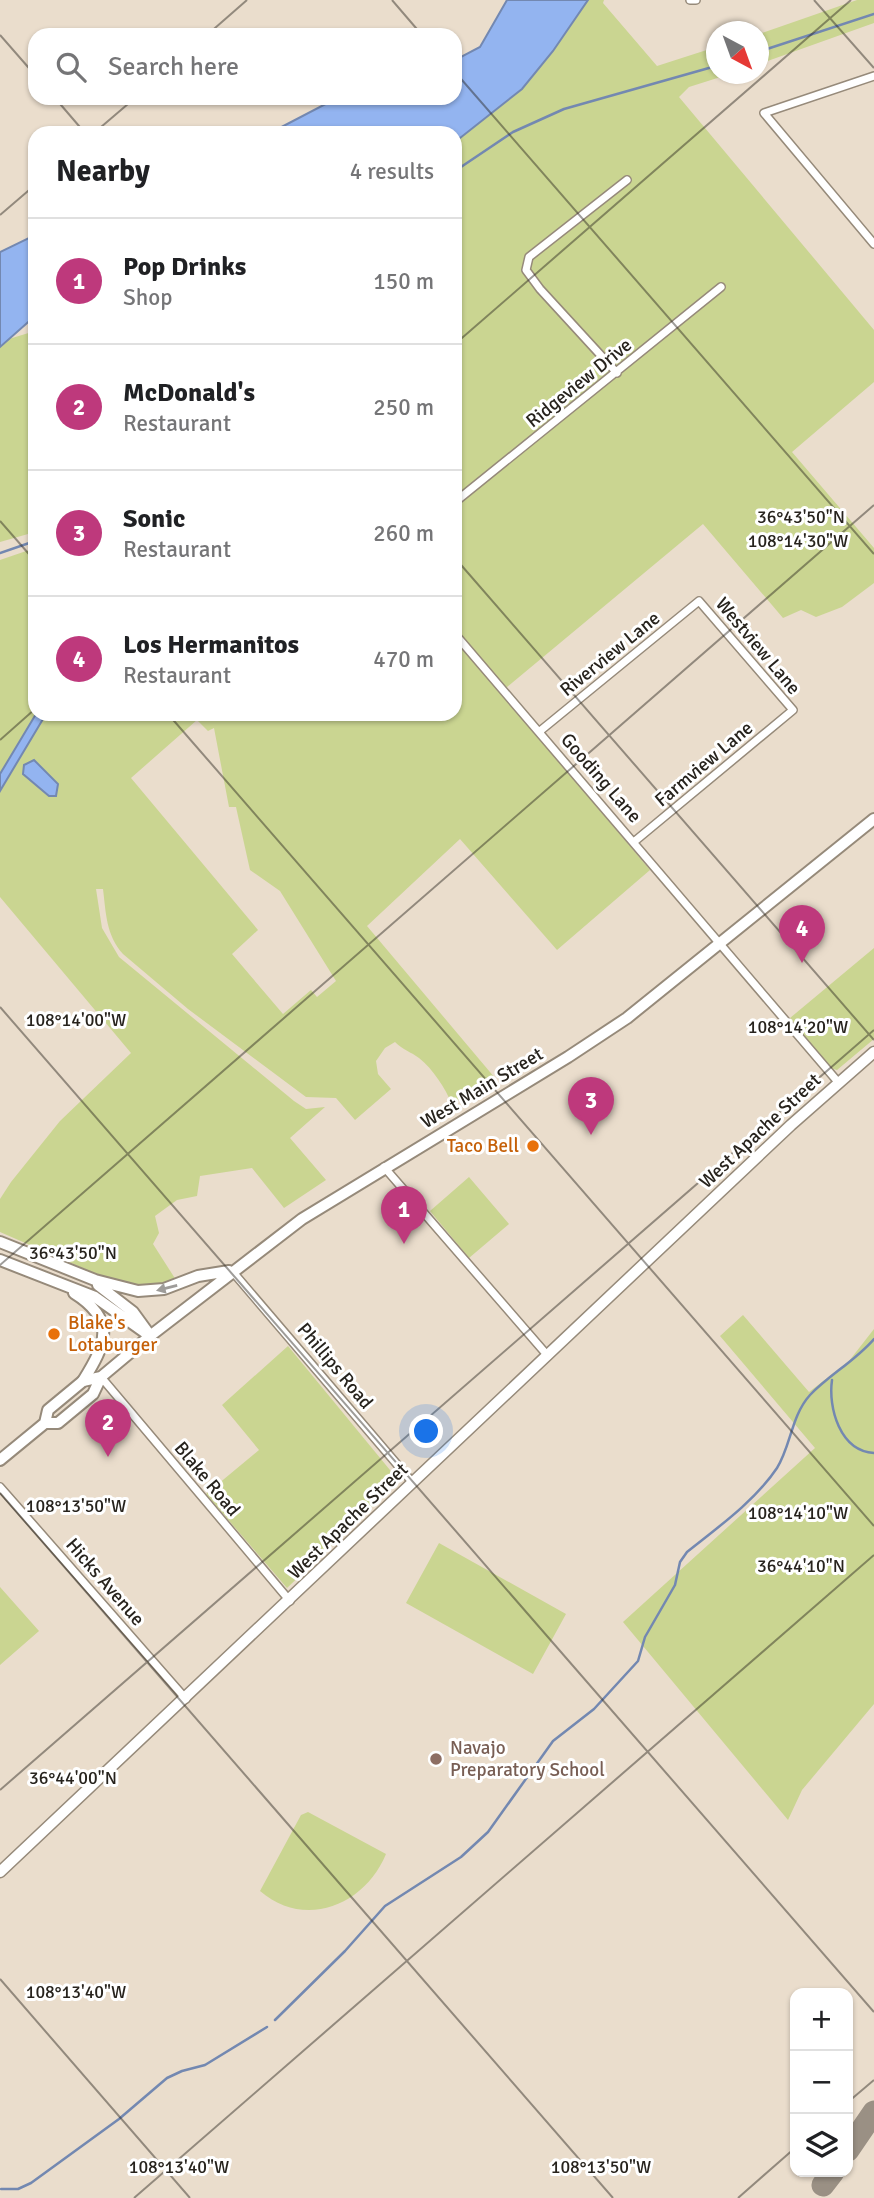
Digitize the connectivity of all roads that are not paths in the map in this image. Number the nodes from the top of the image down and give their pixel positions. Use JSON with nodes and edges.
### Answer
{"nodes":[{"id":1,"x":690,"y":0,"type":"edge"},
{"id":2,"x":696,"y":0,"type":"edge"},
{"id":3,"x":874,"y":76,"type":"edge"},
{"id":4,"x":627,"y":180,"type":"dead end"},
{"id":5,"x":874,"y":244,"type":"edge"},
{"id":6,"x":721,"y":287,"type":"dead end"},
{"id":7,"x":617,"y":373,"type":"junction"},
{"id":8,"x":462,"y":496,"type":"edge"},
{"id":9,"x":699,"y":601,"type":"joint"},
{"id":10,"x":462,"y":642,"type":"edge"},
{"id":11,"x":793,"y":710,"type":"joint"},
{"id":12,"x":540,"y":731,"type":"junction"},
{"id":13,"x":874,"y":820,"type":"edge"},
{"id":14,"x":635,"y":841,"type":"junction"},
{"id":15,"x":722,"y":944,"type":"junction"},
{"id":16,"x":874,"y":1052,"type":"edge"},
{"id":17,"x":838,"y":1082,"type":"junction"},
{"id":18,"x":384,"y":1167,"type":"junction"},
{"id":19,"x":0,"y":1242,"type":"edge"},
{"id":20,"x":0,"y":1260,"type":"edge"},
{"id":21,"x":64,"y":1268,"type":"junction"},
{"id":22,"x":232,"y":1271,"type":"junction"},
{"id":23,"x":54,"y":1280,"type":"junction"},
{"id":24,"x":150,"y":1336,"type":"junction"},
{"id":25,"x":548,"y":1356,"type":"junction"},
{"id":26,"x":101,"y":1377,"type":"junction"},
{"id":27,"x":83,"y":1381,"type":"junction"},
{"id":28,"x":45,"y":1423,"type":"junction"},
{"id":29,"x":0,"y":1460,"type":"edge"},
{"id":30,"x":413,"y":1483,"type":"junction"},
{"id":31,"x":0,"y":1487,"type":"edge"},
{"id":32,"x":290,"y":1601,"type":"junction"},
{"id":33,"x":186,"y":1699,"type":"junction"},
{"id":34,"x":0,"y":1872,"type":"edge"}],
"edges":[{"from":1,"to":2,"type":"street"},
{"from":3,"to":5,"type":"street"},
{"from":4,"to":7,"type":"street"},
{"from":6,"to":7,"type":"street","name":"Ridgeview Drive"},
{"from":7,"to":8,"type":"street","name":"Ridgeview Drive"},
{"from":9,"to":11,"type":"street","name":"Westview Lane"},
{"from":9,"to":12,"type":"street","name":"Riverview Lane"},
{"from":10,"to":12,"type":"street","name":"Gooding Lane"},
{"from":11,"to":14,"type":"street","name":"Farmview Lane"},
{"from":12,"to":14,"type":"street","name":"Gooding Lane"},
{"from":13,"to":15,"type":"main road","name":"West Main Street"},
{"from":14,"to":15,"type":"street","name":"Gooding Lane"},
{"from":15,"to":17,"type":"street","name":"Gooding Lane"},
{"from":15,"to":18,"type":"main road","name":"West Main Street"},
{"from":16,"to":17,"type":"main road","name":"West Apache Street"},
{"from":17,"to":25,"type":"main road","name":"West Apache Street"},
{"from":18,"to":22,"type":"main road","name":"West Main Street"},
{"from":18,"to":25,"type":"street"},
{"from":19,"to":21,"type":"main road"},
{"from":20,"to":23,"type":"main road"},
{"from":22,"to":21,"type":"main road","one_way":true},
{"from":21,"to":24,"type":"main road"},
{"from":22,"to":24,"type":"main road","name":"West Main Street"},
{"from":22,"to":30,"type":"street","name":"Phillips Road"},
{"from":23,"to":24,"type":"main road"},
{"from":23,"to":27,"type":"main road"},
{"from":24,"to":26,"type":"main road","name":"West Main Street"},
{"from":25,"to":30,"type":"main road","name":"West Apache Street"},
{"from":26,"to":27,"type":"main road","name":"West Main Street"},
{"from":26,"to":28,"type":"main road","name":"West Main Street"},
{"from":26,"to":32,"type":"street","name":"Blake Road"},
{"from":27,"to":28,"type":"main road","name":"West Main Street"},
{"from":28,"to":29,"type":"main road","name":"West Main Street"},
{"from":30,"to":32,"type":"main road","name":"West Apache Street"},
{"from":31,"to":33,"type":"street","name":"Hicks Avenue"},
{"from":32,"to":33,"type":"main road","name":"West Apache Street"},
{"from":33,"to":34,"type":"main road","name":"West Apache Street"}]}
